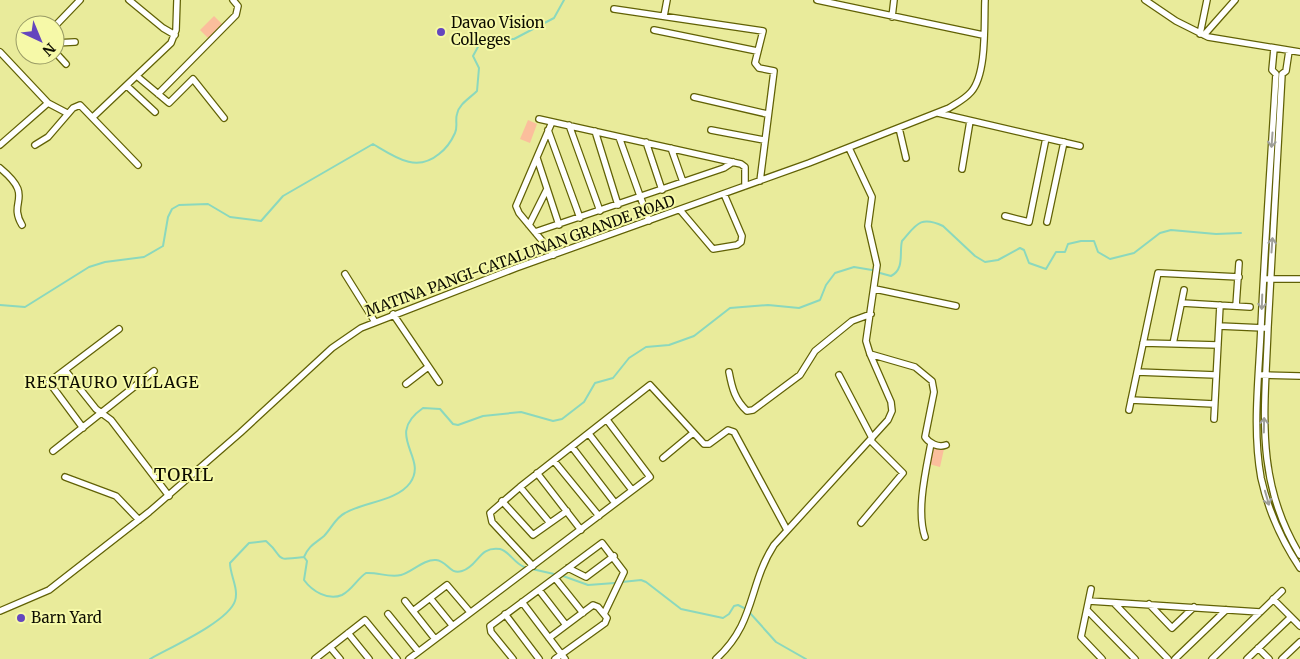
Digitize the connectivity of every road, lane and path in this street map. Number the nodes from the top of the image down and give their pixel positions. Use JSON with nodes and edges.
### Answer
{"nodes":[{"id":1,"x":80,"y":0,"type":"edge"},
{"id":2,"x":129,"y":0,"type":"edge"},
{"id":3,"x":177,"y":0,"type":"edge"},
{"id":4,"x":233,"y":0,"type":"edge"},
{"id":5,"x":667,"y":0,"type":"edge"},
{"id":6,"x":817,"y":0,"type":"edge"},
{"id":7,"x":894,"y":0,"type":"edge"},
{"id":8,"x":985,"y":0,"type":"edge"},
{"id":9,"x":1145,"y":0,"type":"edge"},
{"id":10,"x":1207,"y":0,"type":"edge"},
{"id":11,"x":1235,"y":0,"type":"edge"},
{"id":12,"x":614,"y":9,"type":"dead end"},
{"id":13,"x":65,"y":16,"type":"edge"},
{"id":14,"x":664,"y":16,"type":"junction"},
{"id":15,"x":892,"y":17,"type":"junction"},
{"id":16,"x":654,"y":30,"type":"dead end"},
{"id":17,"x":1202,"y":34,"type":"junction"},
{"id":18,"x":175,"y":35,"type":"junction"},
{"id":19,"x":983,"y":35,"type":"junction"},
{"id":20,"x":65,"y":42,"type":"edge"},
{"id":21,"x":75,"y":42,"type":"dead end"},
{"id":22,"x":1274,"y":49,"type":"junction"},
{"id":23,"x":757,"y":51,"type":"junction"},
{"id":24,"x":1289,"y":51,"type":"junction"},
{"id":25,"x":0,"y":52,"type":"edge"},
{"id":26,"x":1300,"y":52,"type":"edge"},
{"id":27,"x":1279,"y":74,"type":"junction"},
{"id":28,"x":138,"y":76,"type":"junction"},
{"id":29,"x":127,"y":86,"type":"junction"},
{"id":30,"x":158,"y":94,"type":"junction"},
{"id":31,"x":694,"y":97,"type":"dead end"},
{"id":32,"x":48,"y":103,"type":"junction"},
{"id":33,"x":155,"y":112,"type":"dead end"},
{"id":34,"x":938,"y":113,"type":"junction"},
{"id":35,"x":67,"y":114,"type":"junction"},
{"id":36,"x":767,"y":114,"type":"junction"},
{"id":37,"x":93,"y":117,"type":"junction"},
{"id":38,"x":224,"y":118,"type":"dead end"},
{"id":39,"x":539,"y":119,"type":"dead end"},
{"id":40,"x":970,"y":121,"type":"junction"},
{"id":41,"x":552,"y":122,"type":"junction"},
{"id":42,"x":569,"y":125,"type":"junction"},
{"id":43,"x":899,"y":128,"type":"junction"},
{"id":44,"x":548,"y":130,"type":"junction"},
{"id":45,"x":710,"y":130,"type":"dead end"},
{"id":46,"x":595,"y":131,"type":"junction"},
{"id":47,"x":619,"y":136,"type":"junction"},
{"id":48,"x":1046,"y":138,"type":"junction"},
{"id":49,"x":764,"y":140,"type":"junction"},
{"id":50,"x":646,"y":142,"type":"junction"},
{"id":51,"x":1064,"y":142,"type":"junction"},
{"id":52,"x":0,"y":145,"type":"edge"},
{"id":53,"x":35,"y":145,"type":"dead end"},
{"id":54,"x":1080,"y":146,"type":"dead end"},
{"id":55,"x":671,"y":148,"type":"junction"},
{"id":56,"x":849,"y":148,"type":"junction"},
{"id":57,"x":537,"y":158,"type":"junction"},
{"id":58,"x":906,"y":158,"type":"dead end"},
{"id":59,"x":733,"y":162,"type":"junction"},
{"id":60,"x":138,"y":165,"type":"dead end"},
{"id":61,"x":0,"y":168,"type":"edge"},
{"id":62,"x":962,"y":169,"type":"dead end"},
{"id":63,"x":760,"y":181,"type":"junction"},
{"id":64,"x":683,"y":182,"type":"junction"},
{"id":65,"x":745,"y":186,"type":"junction"},
{"id":66,"x":547,"y":189,"type":"junction"},
{"id":67,"x":662,"y":190,"type":"junction"},
{"id":68,"x":724,"y":194,"type":"junction"},
{"id":69,"x":640,"y":198,"type":"junction"},
{"id":70,"x":618,"y":205,"type":"junction"},
{"id":71,"x":680,"y":210,"type":"junction"},
{"id":72,"x":600,"y":211,"type":"junction"},
{"id":73,"x":1005,"y":216,"type":"dead end"},
{"id":74,"x":580,"y":218,"type":"junction"},
{"id":75,"x":649,"y":221,"type":"junction"},
{"id":76,"x":1047,"y":222,"type":"dead end"},
{"id":77,"x":22,"y":225,"type":"dead end"},
{"id":78,"x":529,"y":225,"type":"junction"},
{"id":79,"x":559,"y":225,"type":"junction"},
{"id":80,"x":535,"y":232,"type":"junction"},
{"id":81,"x":554,"y":255,"type":"junction"},
{"id":82,"x":1240,"y":263,"type":"dead end"},
{"id":83,"x":345,"y":274,"type":"dead end"},
{"id":84,"x":1238,"y":277,"type":"junction"},
{"id":85,"x":1263,"y":279,"type":"junction"},
{"id":86,"x":1270,"y":279,"type":"junction"},
{"id":87,"x":1300,"y":280,"type":"edge"},
{"id":88,"x":875,"y":289,"type":"junction"},
{"id":89,"x":1184,"y":290,"type":"dead end"},
{"id":90,"x":1182,"y":303,"type":"junction"},
{"id":91,"x":1220,"y":305,"type":"junction"},
{"id":92,"x":956,"y":306,"type":"dead end"},
{"id":93,"x":1236,"y":306,"type":"junction"},
{"id":94,"x":1250,"y":307,"type":"dead end"},
{"id":95,"x":393,"y":314,"type":"junction"},
{"id":96,"x":871,"y":314,"type":"junction"},
{"id":97,"x":375,"y":322,"type":"junction"},
{"id":98,"x":1219,"y":326,"type":"junction"},
{"id":99,"x":1261,"y":328,"type":"junction"},
{"id":100,"x":1268,"y":328,"type":"junction"},
{"id":101,"x":119,"y":329,"type":"dead end"},
{"id":102,"x":1143,"y":343,"type":"junction"},
{"id":103,"x":1173,"y":344,"type":"junction"},
{"id":104,"x":1218,"y":346,"type":"junction"},
{"id":105,"x":870,"y":354,"type":"junction"},
{"id":106,"x":428,"y":367,"type":"junction"},
{"id":107,"x":64,"y":370,"type":"junction"},
{"id":108,"x":154,"y":371,"type":"dead end"},
{"id":109,"x":729,"y":372,"type":"dead end"},
{"id":110,"x":1137,"y":372,"type":"junction"},
{"id":111,"x":1258,"y":374,"type":"junction"},
{"id":112,"x":839,"y":375,"type":"dead end"},
{"id":113,"x":1216,"y":375,"type":"junction"},
{"id":114,"x":1266,"y":375,"type":"junction"},
{"id":115,"x":1300,"y":376,"type":"edge"},
{"id":116,"x":438,"y":382,"type":"dead end"},
{"id":117,"x":406,"y":384,"type":"dead end"},
{"id":118,"x":1131,"y":400,"type":"junction"},
{"id":119,"x":1214,"y":404,"type":"junction"},
{"id":120,"x":1129,"y":410,"type":"dead end"},
{"id":121,"x":101,"y":414,"type":"junction"},
{"id":122,"x":1214,"y":419,"type":"dead end"},
{"id":123,"x":607,"y":420,"type":"junction"},
{"id":124,"x":83,"y":428,"type":"junction"},
{"id":125,"x":693,"y":433,"type":"junction"},
{"id":126,"x":589,"y":434,"type":"junction"},
{"id":127,"x":871,"y":439,"type":"junction"},
{"id":128,"x":931,"y":443,"type":"junction"},
{"id":129,"x":946,"y":445,"type":"dead end"},
{"id":130,"x":572,"y":447,"type":"junction"},
{"id":131,"x":52,"y":451,"type":"dead end"},
{"id":132,"x":663,"y":458,"type":"dead end"},
{"id":133,"x":554,"y":461,"type":"junction"},
{"id":134,"x":537,"y":474,"type":"junction"},
{"id":135,"x":65,"y":477,"type":"dead end"},
{"id":136,"x":1269,"y":478,"type":"junction"},
{"id":137,"x":1262,"y":479,"type":"junction"},
{"id":138,"x":520,"y":487,"type":"junction"},
{"id":139,"x":632,"y":490,"type":"junction"},
{"id":140,"x":169,"y":496,"type":"junction"},
{"id":141,"x":502,"y":501,"type":"junction"},
{"id":142,"x":615,"y":503,"type":"junction"},
{"id":143,"x":566,"y":511,"type":"junction"},
{"id":144,"x":599,"y":516,"type":"junction"},
{"id":145,"x":139,"y":520,"type":"junction"},
{"id":146,"x":861,"y":523,"type":"dead end"},
{"id":147,"x":550,"y":524,"type":"junction"},
{"id":148,"x":581,"y":530,"type":"junction"},
{"id":149,"x":787,"y":530,"type":"junction"},
{"id":150,"x":925,"y":537,"type":"dead end"},
{"id":151,"x":1291,"y":539,"type":"junction"},
{"id":152,"x":1284,"y":542,"type":"junction"},
{"id":153,"x":1300,"y":555,"type":"edge"},
{"id":154,"x":614,"y":556,"type":"junction"},
{"id":155,"x":533,"y":566,"type":"junction"},
{"id":156,"x":568,"y":568,"type":"junction"},
{"id":157,"x":1300,"y":568,"type":"edge"},
{"id":158,"x":555,"y":578,"type":"junction"},
{"id":159,"x":1091,"y":589,"type":"dead end"},
{"id":160,"x":539,"y":590,"type":"junction"},
{"id":161,"x":1282,"y":591,"type":"dead end"},
{"id":162,"x":430,"y":598,"type":"junction"},
{"id":163,"x":1273,"y":599,"type":"junction"},
{"id":164,"x":405,"y":600,"type":"dead end"},
{"id":165,"x":1089,"y":601,"type":"junction"},
{"id":166,"x":522,"y":602,"type":"junction"},
{"id":167,"x":1114,"y":603,"type":"junction"},
{"id":168,"x":1149,"y":604,"type":"junction"},
{"id":169,"x":1194,"y":607,"type":"junction"},
{"id":170,"x":1087,"y":610,"type":"junction"},
{"id":171,"x":1226,"y":610,"type":"junction"},
{"id":172,"x":413,"y":611,"type":"junction"},
{"id":173,"x":0,"y":612,"type":"edge"},
{"id":174,"x":470,"y":612,"type":"junction"},
{"id":175,"x":1260,"y":612,"type":"junction"},
{"id":176,"x":583,"y":613,"type":"junction"},
{"id":177,"x":388,"y":614,"type":"dead end"},
{"id":178,"x":505,"y":614,"type":"junction"},
{"id":179,"x":604,"y":614,"type":"junction"},
{"id":180,"x":1291,"y":617,"type":"junction"},
{"id":181,"x":452,"y":625,"type":"junction"},
{"id":182,"x":566,"y":625,"type":"junction"},
{"id":183,"x":1300,"y":626,"type":"edge"},
{"id":184,"x":348,"y":633,"type":"junction"},
{"id":185,"x":435,"y":638,"type":"junction"},
{"id":186,"x":549,"y":638,"type":"junction"},
{"id":187,"x":1300,"y":642,"type":"edge"},
{"id":188,"x":330,"y":647,"type":"junction"},
{"id":189,"x":1258,"y":648,"type":"junction"},
{"id":190,"x":418,"y":651,"type":"junction"},
{"id":191,"x":564,"y":657,"type":"edge"},
{"id":192,"x":315,"y":659,"type":"edge"},
{"id":193,"x":340,"y":659,"type":"edge"},
{"id":194,"x":368,"y":659,"type":"edge"},
{"id":195,"x":396,"y":659,"type":"edge"},
{"id":196,"x":409,"y":659,"type":"edge"},
{"id":197,"x":513,"y":659,"type":"edge"},
{"id":198,"x":539,"y":659,"type":"edge"},
{"id":199,"x":555,"y":659,"type":"edge"},
{"id":200,"x":716,"y":659,"type":"edge"},
{"id":201,"x":1102,"y":659,"type":"edge"},
{"id":202,"x":1135,"y":659,"type":"edge"},
{"id":203,"x":1168,"y":659,"type":"edge"},
{"id":204,"x":1175,"y":659,"type":"edge"},
{"id":205,"x":1212,"y":659,"type":"edge"},
{"id":206,"x":1246,"y":659,"type":"edge"},
{"id":207,"x":1270,"y":659,"type":"edge"},
{"id":208,"x":1282,"y":659,"type":"edge"}],
"edges":[{"from":1,"to":13,"type":"street"},
{"from":2,"to":18,"type":"street"},
{"from":3,"to":18,"type":"street"},
{"from":4,"to":30,"type":"street"},
{"from":5,"to":14,"type":"street"},
{"from":6,"to":15,"type":"street"},
{"from":7,"to":15,"type":"street"},
{"from":8,"to":19,"type":"street","name":"MATINA PANGI-CATALUNAN GRANDE ROAD"},
{"from":9,"to":17,"type":"street"},
{"from":10,"to":17,"type":"street"},
{"from":11,"to":17,"type":"street"},
{"from":12,"to":14,"type":"street"},
{"from":14,"to":23,"type":"street"},
{"from":15,"to":19,"type":"street"},
{"from":16,"to":23,"type":"street"},
{"from":17,"to":22,"type":"street"},
{"from":18,"to":28,"type":"street"},
{"from":19,"to":34,"type":"street","name":"MATINA PANGI-CATALUNAN GRANDE ROAD"},
{"from":20,"to":21,"type":"street"},
{"from":22,"to":24,"type":"street"},
{"from":22,"to":27,"type":"street"},
{"from":23,"to":36,"type":"street"},
{"from":24,"to":26,"type":"street"},
{"from":24,"to":27,"type":"street"},
{"from":25,"to":32,"type":"street"},
{"from":27,"to":85,"type":"street","one_way":true},
{"from":86,"to":27,"type":"street","one_way":true},
{"from":28,"to":29,"type":"street"},
{"from":28,"to":30,"type":"street"},
{"from":29,"to":33,"type":"street"},
{"from":29,"to":37,"type":"street"},
{"from":30,"to":38,"type":"street"},
{"from":31,"to":36,"type":"street"},
{"from":32,"to":35,"type":"street"},
{"from":32,"to":52,"type":"street"},
{"from":34,"to":40,"type":"street"},
{"from":34,"to":43,"type":"street","name":"MATINA PANGI-CATALUNAN GRANDE ROAD"},
{"from":35,"to":37,"type":"street"},
{"from":35,"to":53,"type":"street"},
{"from":36,"to":49,"type":"street"},
{"from":37,"to":60,"type":"street"},
{"from":39,"to":41,"type":"street"},
{"from":40,"to":48,"type":"street"},
{"from":40,"to":62,"type":"street"},
{"from":41,"to":42,"type":"street"},
{"from":41,"to":44,"type":"street"},
{"from":42,"to":46,"type":"street"},
{"from":42,"to":72,"type":"street"},
{"from":43,"to":56,"type":"street","name":"MATINA PANGI-CATALUNAN GRANDE ROAD"},
{"from":43,"to":58,"type":"street"},
{"from":44,"to":57,"type":"street"},
{"from":44,"to":74,"type":"street"},
{"from":45,"to":49,"type":"street"},
{"from":46,"to":47,"type":"street"},
{"from":46,"to":70,"type":"street"},
{"from":47,"to":50,"type":"street"},
{"from":47,"to":69,"type":"street"},
{"from":48,"to":51,"type":"street"},
{"from":48,"to":73,"type":"street"},
{"from":49,"to":63,"type":"street"},
{"from":50,"to":55,"type":"street"},
{"from":50,"to":67,"type":"street"},
{"from":51,"to":54,"type":"street"},
{"from":51,"to":76,"type":"street"},
{"from":55,"to":59,"type":"street"},
{"from":55,"to":64,"type":"street"},
{"from":56,"to":63,"type":"street","name":"MATINA PANGI-CATALUNAN GRANDE ROAD"},
{"from":56,"to":88,"type":"street"},
{"from":57,"to":66,"type":"street"},
{"from":57,"to":78,"type":"street"},
{"from":59,"to":64,"type":"street"},
{"from":59,"to":65,"type":"street"},
{"from":61,"to":77,"type":"street"},
{"from":63,"to":65,"type":"street","name":"MATINA PANGI-CATALUNAN GRANDE ROAD"},
{"from":64,"to":67,"type":"street"},
{"from":65,"to":68,"type":"street","name":"MATINA PANGI-CATALUNAN GRANDE ROAD"},
{"from":66,"to":78,"type":"street"},
{"from":66,"to":79,"type":"street"},
{"from":67,"to":69,"type":"street"},
{"from":68,"to":71,"type":"street","name":"MATINA PANGI-CATALUNAN GRANDE ROAD"},
{"from":68,"to":71,"type":"street"},
{"from":69,"to":70,"type":"street"},
{"from":69,"to":75,"type":"street"},
{"from":70,"to":72,"type":"street"},
{"from":71,"to":75,"type":"street","name":"MATINA PANGI-CATALUNAN GRANDE ROAD"},
{"from":72,"to":74,"type":"street"},
{"from":74,"to":79,"type":"street"},
{"from":75,"to":81,"type":"street","name":"MATINA PANGI-CATALUNAN GRANDE ROAD"},
{"from":78,"to":80,"type":"street"},
{"from":79,"to":80,"type":"street"},
{"from":80,"to":81,"type":"street"},
{"from":81,"to":95,"type":"street","name":"MATINA PANGI-CATALUNAN GRANDE ROAD"},
{"from":82,"to":84,"type":"street"},
{"from":83,"to":97,"type":"street"},
{"from":84,"to":93,"type":"street"},
{"from":84,"to":102,"type":"street"},
{"from":85,"to":86,"type":"street"},
{"from":85,"to":99,"type":"street","one_way":true},
{"from":86,"to":87,"type":"street"},
{"from":86,"to":100,"type":"street"},
{"from":88,"to":92,"type":"street"},
{"from":88,"to":96,"type":"street"},
{"from":89,"to":90,"type":"street"},
{"from":90,"to":91,"type":"street"},
{"from":90,"to":103,"type":"street"},
{"from":91,"to":93,"type":"street"},
{"from":91,"to":98,"type":"street"},
{"from":93,"to":94,"type":"street"},
{"from":95,"to":97,"type":"street","name":"MATINA PANGI-CATALUNAN GRANDE ROAD"},
{"from":95,"to":106,"type":"street"},
{"from":96,"to":105,"type":"street"},
{"from":96,"to":109,"type":"street"},
{"from":97,"to":140,"type":"street","name":"MATINA PANGI-CATALUNAN GRANDE ROAD"},
{"from":98,"to":99,"type":"street"},
{"from":98,"to":104,"type":"street"},
{"from":99,"to":100,"type":"street"},
{"from":99,"to":111,"type":"street"},
{"from":100,"to":114,"type":"street"},
{"from":101,"to":107,"type":"street"},
{"from":102,"to":103,"type":"street"},
{"from":102,"to":110,"type":"street"},
{"from":103,"to":104,"type":"street"},
{"from":104,"to":113,"type":"street"},
{"from":105,"to":127,"type":"street"},
{"from":105,"to":128,"type":"street"},
{"from":106,"to":116,"type":"street"},
{"from":106,"to":117,"type":"street"},
{"from":107,"to":121,"type":"street"},
{"from":107,"to":124,"type":"street"},
{"from":108,"to":121,"type":"street"},
{"from":110,"to":113,"type":"street"},
{"from":110,"to":118,"type":"street"},
{"from":111,"to":114,"type":"street"},
{"from":111,"to":137,"type":"street"},
{"from":112,"to":127,"type":"street"},
{"from":113,"to":119,"type":"street"},
{"from":114,"to":115,"type":"street"},
{"from":136,"to":114,"type":"street","one_way":true},
{"from":118,"to":119,"type":"street"},
{"from":118,"to":120,"type":"street"},
{"from":119,"to":122,"type":"street"},
{"from":121,"to":124,"type":"street"},
{"from":121,"to":140,"type":"street"},
{"from":123,"to":125,"type":"street"},
{"from":123,"to":126,"type":"street"},
{"from":123,"to":139,"type":"street"},
{"from":124,"to":131,"type":"street"},
{"from":125,"to":132,"type":"street"},
{"from":125,"to":149,"type":"street"},
{"from":126,"to":130,"type":"street"},
{"from":126,"to":139,"type":"street"},
{"from":127,"to":146,"type":"street"},
{"from":127,"to":149,"type":"street"},
{"from":128,"to":129,"type":"street"},
{"from":128,"to":150,"type":"street"},
{"from":130,"to":133,"type":"street"},
{"from":130,"to":142,"type":"street"},
{"from":133,"to":134,"type":"street"},
{"from":133,"to":144,"type":"street"},
{"from":134,"to":138,"type":"street"},
{"from":134,"to":143,"type":"street"},
{"from":135,"to":145,"type":"street"},
{"from":136,"to":137,"type":"street"},
{"from":136,"to":151,"type":"street"},
{"from":137,"to":152,"type":"street","one_way":true},
{"from":138,"to":141,"type":"street"},
{"from":138,"to":147,"type":"street"},
{"from":139,"to":142,"type":"street"},
{"from":140,"to":145,"type":"street","name":"MATINA PANGI-CATALUNAN GRANDE ROAD"},
{"from":141,"to":147,"type":"street"},
{"from":141,"to":155,"type":"street"},
{"from":142,"to":144,"type":"street"},
{"from":143,"to":147,"type":"street"},
{"from":143,"to":148,"type":"street"},
{"from":144,"to":148,"type":"street"},
{"from":145,"to":173,"type":"street","name":"MATINA PANGI-CATALUNAN GRANDE ROAD"},
{"from":148,"to":155,"type":"street"},
{"from":149,"to":200,"type":"street"},
{"from":151,"to":152,"type":"street"},
{"from":151,"to":153,"type":"street"},
{"from":152,"to":157,"type":"street"},
{"from":154,"to":156,"type":"street"},
{"from":154,"to":156,"type":"street"},
{"from":154,"to":179,"type":"street"},
{"from":155,"to":174,"type":"street"},
{"from":156,"to":158,"type":"street"},
{"from":158,"to":160,"type":"street"},
{"from":158,"to":176,"type":"street"},
{"from":159,"to":165,"type":"street"},
{"from":160,"to":166,"type":"street"},
{"from":160,"to":182,"type":"street"},
{"from":161,"to":163,"type":"street"},
{"from":162,"to":172,"type":"street"},
{"from":162,"to":174,"type":"street"},
{"from":162,"to":181,"type":"street"},
{"from":163,"to":175,"type":"street"},
{"from":163,"to":180,"type":"street"},
{"from":164,"to":172,"type":"street"},
{"from":165,"to":167,"type":"street"},
{"from":165,"to":170,"type":"street"},
{"from":166,"to":178,"type":"street"},
{"from":166,"to":186,"type":"street"},
{"from":167,"to":168,"type":"street"},
{"from":167,"to":203,"type":"street"},
{"from":168,"to":169,"type":"street"},
{"from":168,"to":169,"type":"street"},
{"from":169,"to":171,"type":"street"},
{"from":170,"to":201,"type":"street"},
{"from":170,"to":202,"type":"street"},
{"from":171,"to":175,"type":"street"},
{"from":171,"to":204,"type":"street"},
{"from":172,"to":185,"type":"street"},
{"from":174,"to":181,"type":"street"},
{"from":175,"to":205,"type":"street"},
{"from":176,"to":179,"type":"street"},
{"from":176,"to":182,"type":"street"},
{"from":177,"to":190,"type":"street"},
{"from":178,"to":197,"type":"street"},
{"from":178,"to":198,"type":"street"},
{"from":179,"to":191,"type":"street"},
{"from":180,"to":183,"type":"street"},
{"from":180,"to":189,"type":"street"},
{"from":181,"to":185,"type":"street"},
{"from":182,"to":186,"type":"street"},
{"from":184,"to":188,"type":"street"},
{"from":184,"to":194,"type":"street"},
{"from":184,"to":195,"type":"street"},
{"from":185,"to":190,"type":"street"},
{"from":186,"to":191,"type":"street"},
{"from":187,"to":208,"type":"street"},
{"from":188,"to":192,"type":"street"},
{"from":188,"to":193,"type":"street"},
{"from":189,"to":206,"type":"street"},
{"from":189,"to":207,"type":"street"},
{"from":190,"to":196,"type":"street"},
{"from":191,"to":199,"type":"street"}]}
